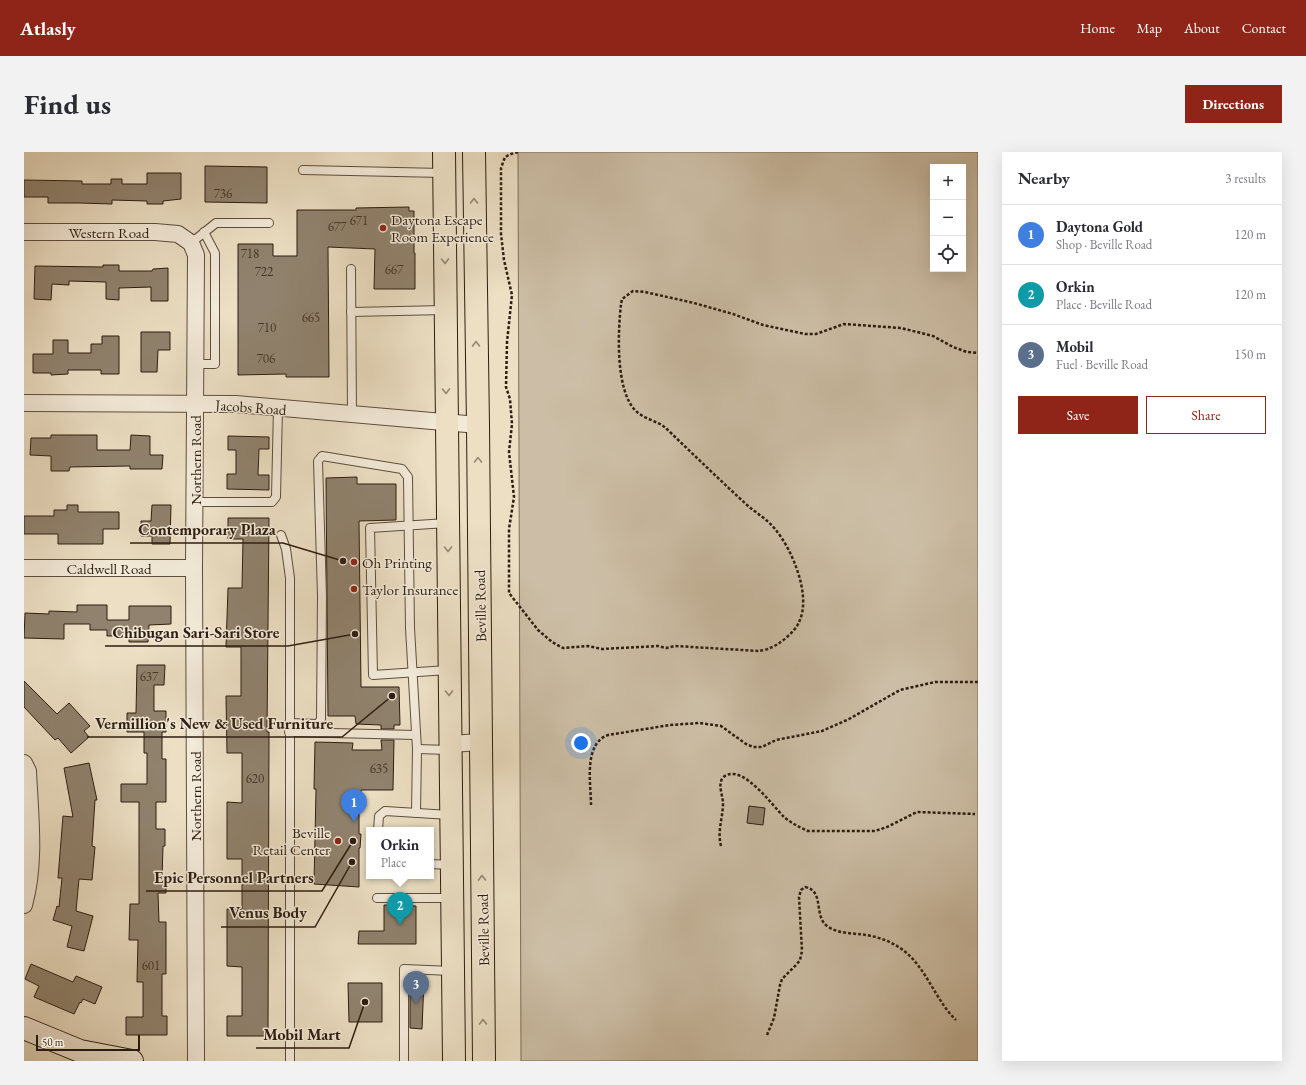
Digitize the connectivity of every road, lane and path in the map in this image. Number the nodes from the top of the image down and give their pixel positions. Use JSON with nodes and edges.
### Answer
{"nodes":[{"id":1,"x":474,"y":152,"type":"edge"},
{"id":2,"x":518,"y":152,"type":"edge"},
{"id":3,"x":444,"y":162,"type":"edge"},
{"id":4,"x":302,"y":170,"type":"dead end"},
{"id":5,"x":269,"y":223,"type":"dead end"},
{"id":6,"x":24,"y":232,"type":"edge"},
{"id":7,"x":204,"y":232,"type":"junction"},
{"id":8,"x":191,"y":243,"type":"junction"},
{"id":9,"x":351,"y":269,"type":"dead end"},
{"id":10,"x":445,"y":310,"type":"junction"},
{"id":11,"x":351,"y":312,"type":"junction"},
{"id":12,"x":978,"y":353,"type":"edge"},
{"id":13,"x":196,"y":364,"type":"junction"},
{"id":14,"x":24,"y":403,"type":"edge"},
{"id":15,"x":195,"y":404,"type":"junction"},
{"id":16,"x":278,"y":408,"type":"junction"},
{"id":17,"x":352,"y":414,"type":"junction"},
{"id":18,"x":446,"y":423,"type":"junction"},
{"id":19,"x":478,"y":426,"type":"junction"},
{"id":20,"x":195,"y":502,"type":"junction"},
{"id":21,"x":448,"y":523,"type":"junction"},
{"id":22,"x":408,"y":525,"type":"junction"},
{"id":23,"x":281,"y":535,"type":"dead end"},
{"id":24,"x":24,"y":568,"type":"edge"},
{"id":25,"x":194,"y":568,"type":"junction"},
{"id":26,"x":449,"y":670,"type":"junction"},
{"id":27,"x":413,"y":672,"type":"junction"},
{"id":28,"x":978,"y":682,"type":"edge"},
{"id":29,"x":289,"y":722,"type":"junction"},
{"id":30,"x":289,"y":732,"type":"junction"},
{"id":31,"x":416,"y":735,"type":"junction"},
{"id":32,"x":481,"y":742,"type":"junction"},
{"id":33,"x":450,"y":747,"type":"junction"},
{"id":34,"x":417,"y":749,"type":"junction"},
{"id":35,"x":24,"y":763,"type":"edge"},
{"id":36,"x":591,"y":805,"type":"dead end"},
{"id":37,"x":416,"y":813,"type":"junction"},
{"id":38,"x":975,"y":814,"type":"dead end"},
{"id":39,"x":451,"y":815,"type":"junction"},
{"id":40,"x":378,"y":827,"type":"edge"},
{"id":41,"x":720,"y":846,"type":"dead end"},
{"id":42,"x":441,"y":864,"type":"edge"},
{"id":43,"x":377,"y":898,"type":"dead end"},
{"id":44,"x":452,"y":898,"type":"junction"},
{"id":45,"x":24,"y":905,"type":"edge"},
{"id":46,"x":453,"y":971,"type":"junction"},
{"id":47,"x":956,"y":1020,"type":"dead end"},
{"id":48,"x":24,"y":1028,"type":"edge"},
{"id":49,"x":767,"y":1035,"type":"dead end"},
{"id":50,"x":132,"y":1061,"type":"edge"},
{"id":51,"x":196,"y":1061,"type":"edge"},
{"id":52,"x":290,"y":1061,"type":"edge"},
{"id":53,"x":404,"y":1061,"type":"edge"},
{"id":54,"x":454,"y":1061,"type":"edge"},
{"id":55,"x":484,"y":1061,"type":"edge"}],
"edges":[{"from":19,"to":1,"type":"main road","name":"Beville Road","one_way":true},
{"from":2,"to":12,"type":"path"},
{"from":3,"to":4,"type":"lane"},
{"from":3,"to":10,"type":"main road","name":"Beville Road","one_way":true},
{"from":5,"to":7,"type":"lane"},
{"from":6,"to":8,"type":"street","name":"Western Road"},
{"from":7,"to":8,"type":"lane"},
{"from":7,"to":13,"type":"lane"},
{"from":8,"to":13,"type":"street","name":"Northern Road"},
{"from":9,"to":11,"type":"lane"},
{"from":10,"to":11,"type":"lane"},
{"from":10,"to":18,"type":"main road","name":"Beville Road","one_way":true},
{"from":11,"to":17,"type":"lane"},
{"from":13,"to":15,"type":"street","name":"Northern Road"},
{"from":14,"to":15,"type":"street","name":"Jacobs Road"},
{"from":15,"to":16,"type":"street","name":"Jacobs Road"},
{"from":15,"to":20,"type":"street","name":"Northern Road"},
{"from":16,"to":17,"type":"street","name":"Jacobs Road"},
{"from":16,"to":20,"type":"lane"},
{"from":17,"to":18,"type":"street","name":"Jacobs Road"},
{"from":18,"to":19,"type":"street","name":"Jacobs Road"},
{"from":18,"to":21,"type":"main road","name":"Beville Road"},
{"from":32,"to":19,"type":"main road","name":"Beville Road","one_way":true},
{"from":20,"to":25,"type":"street","name":"Northern Road"},
{"from":21,"to":22,"type":"lane"},
{"from":21,"to":26,"type":"main road","name":"Beville Road","one_way":true},
{"from":22,"to":27,"type":"lane"},
{"from":22,"to":27,"type":"lane"},
{"from":22,"to":29,"type":"lane"},
{"from":23,"to":29,"type":"lane"},
{"from":24,"to":25,"type":"street","name":"Caldwell Road"},
{"from":25,"to":51,"type":"street","name":"Northern Road"},
{"from":26,"to":27,"type":"lane"},
{"from":26,"to":33,"type":"main road","name":"Beville Road","one_way":true},
{"from":27,"to":31,"type":"lane"},
{"from":28,"to":36,"type":"path"},
{"from":29,"to":30,"type":"lane"},
{"from":30,"to":31,"type":"lane"},
{"from":30,"to":52,"type":"lane"},
{"from":31,"to":34,"type":"lane"},
{"from":32,"to":33,"type":"street"},
{"from":55,"to":32,"type":"main road","name":"Beville Road","one_way":true},
{"from":33,"to":34,"type":"lane"},
{"from":33,"to":39,"type":"main road","name":"Beville Road"},
{"from":34,"to":37,"type":"lane"},
{"from":35,"to":45,"type":"street"},
{"from":37,"to":39,"type":"lane"},
{"from":37,"to":40,"type":"lane"},
{"from":38,"to":41,"type":"path"},
{"from":39,"to":42,"type":"main road","name":"Beville Road"},
{"from":42,"to":44,"type":"main road","name":"Beville Road"},
{"from":43,"to":44,"type":"lane"},
{"from":44,"to":46,"type":"main road","name":"Beville Road"},
{"from":46,"to":53,"type":"lane"},
{"from":46,"to":54,"type":"main road","name":"Beville Road"},
{"from":47,"to":49,"type":"path"},
{"from":48,"to":50,"type":"street"}]}
